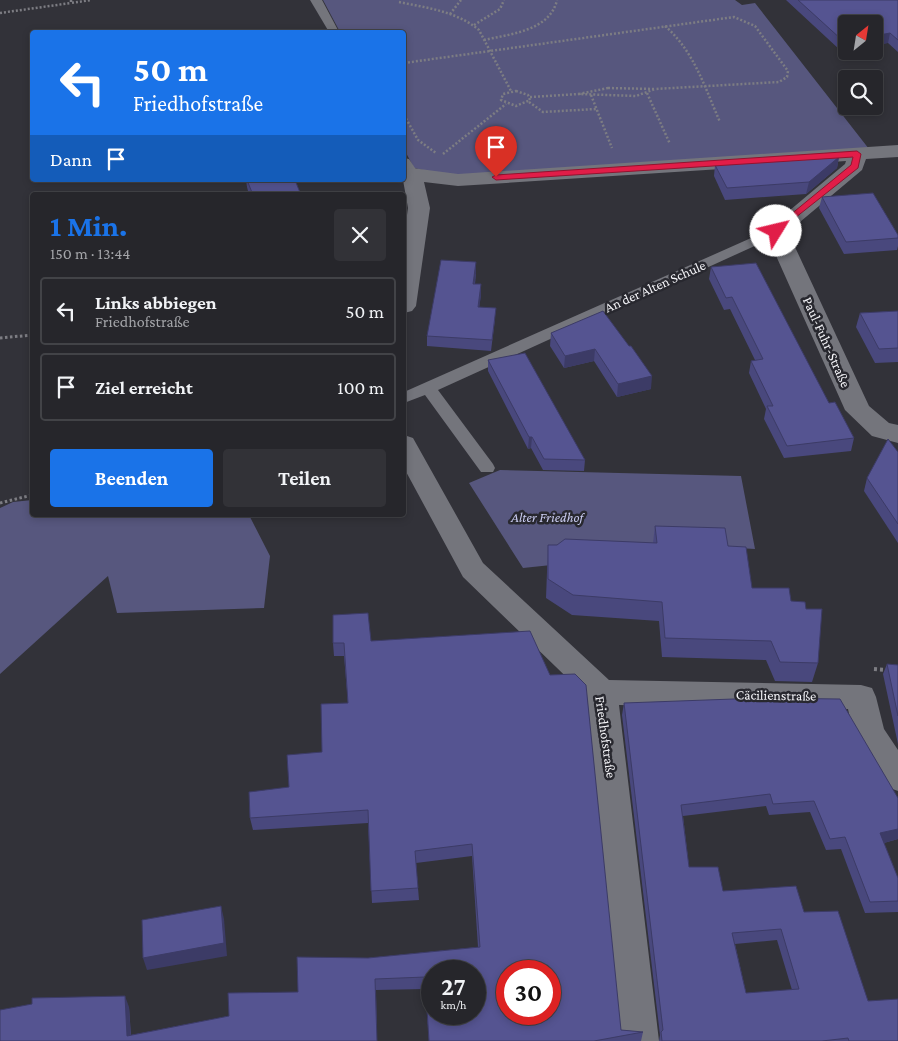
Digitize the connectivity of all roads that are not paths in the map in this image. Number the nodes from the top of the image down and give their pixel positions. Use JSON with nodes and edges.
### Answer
{"nodes":[{"id":1,"x":316,"y":0,"type":"edge"},
{"id":2,"x":333,"y":30,"type":"edge"},
{"id":3,"x":898,"y":151,"type":"edge"},
{"id":4,"x":857,"y":154,"type":"junction"},
{"id":5,"x":408,"y":168,"type":"edge"},
{"id":6,"x":776,"y":231,"type":"junction"},
{"id":7,"x":406,"y":292,"type":"edge"},
{"id":8,"x":428,"y":388,"type":"junction"},
{"id":9,"x":406,"y":397,"type":"edge"},
{"id":10,"x":898,"y":434,"type":"edge"},
{"id":11,"x":406,"y":448,"type":"edge"},
{"id":12,"x":487,"y":468,"type":"dead end"},
{"id":13,"x":602,"y":692,"type":"junction"},
{"id":14,"x":898,"y":777,"type":"edge"},
{"id":15,"x":640,"y":1041,"type":"edge"}],
"edges":[{"from":1,"to":2,"type":"lane"},
{"from":3,"to":4,"type":"street"},
{"from":4,"to":5,"type":"street"},
{"from":4,"to":6,"type":"street","name":"An der Alten Schule"},
{"from":5,"to":7,"type":"street"},
{"from":6,"to":8,"type":"lane","name":"An der Alten Schule"},
{"from":6,"to":10,"type":"street","name":"Paul-Fuhr-Straße"},
{"from":8,"to":9,"type":"lane","name":"An der Alten Schule"},
{"from":8,"to":12,"type":"lane"},
{"from":11,"to":13,"type":"street","name":"Friedhofstraße"},
{"from":13,"to":14,"type":"street","name":"Cäcilienstraße"},
{"from":13,"to":15,"type":"street","name":"Friedhofstraße"}]}
